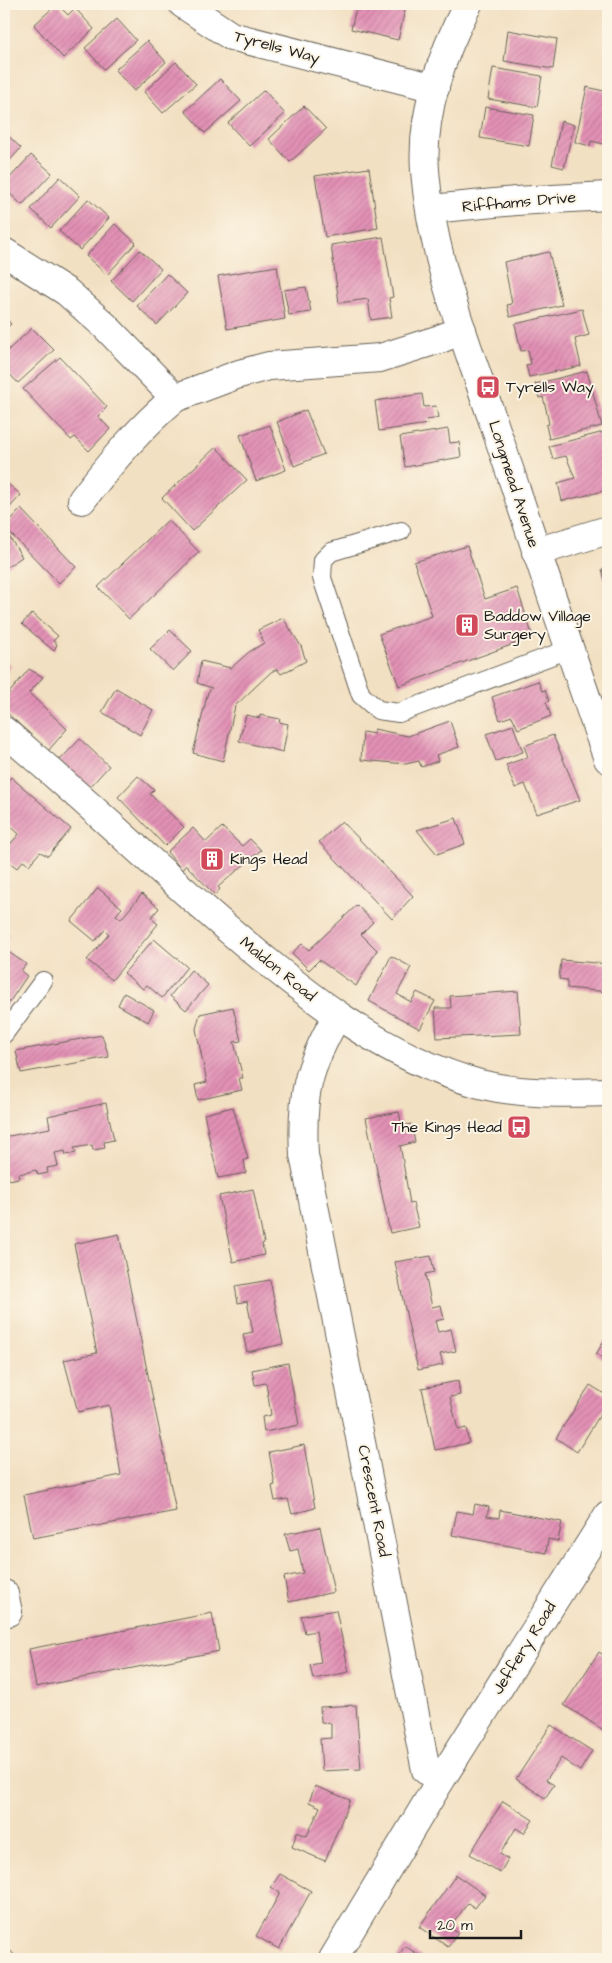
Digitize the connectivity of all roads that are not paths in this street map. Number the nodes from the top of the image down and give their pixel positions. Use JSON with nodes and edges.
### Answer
{"nodes":[{"id":1,"x":183,"y":4,"type":"edge"},
{"id":2,"x":468,"y":4,"type":"edge"},
{"id":3,"x":435,"y":88,"type":"junction"},
{"id":4,"x":608,"y":196,"type":"edge"},
{"id":5,"x":431,"y":209,"type":"junction"},
{"id":6,"x":4,"y":252,"type":"edge"},
{"id":7,"x":462,"y":330,"type":"junction"},
{"id":8,"x":175,"y":398,"type":"junction"},
{"id":9,"x":82,"y":500,"type":"dead end"},
{"id":10,"x":608,"y":530,"type":"edge"},
{"id":11,"x":401,"y":532,"type":"dead end"},
{"id":12,"x":536,"y":552,"type":"junction"},
{"id":13,"x":569,"y":650,"type":"junction"},
{"id":14,"x":4,"y":731,"type":"edge"},
{"id":15,"x":608,"y":758,"type":"edge"},
{"id":16,"x":43,"y":980,"type":"dead end"},
{"id":17,"x":337,"y":1016,"type":"junction"},
{"id":18,"x":4,"y":1034,"type":"edge"},
{"id":19,"x":608,"y":1092,"type":"edge"},
{"id":20,"x":608,"y":1515,"type":"edge"},
{"id":21,"x":440,"y":1781,"type":"junction"},
{"id":22,"x":333,"y":1959,"type":"edge"}],
"edges":[{"from":1,"to":3,"type":"street","name":"Tyrells Way"},
{"from":2,"to":3,"type":"street","name":"Longmead Avenue"},
{"from":3,"to":5,"type":"street","name":"Longmead Avenue"},
{"from":4,"to":5,"type":"street","name":"Riffhams Drive"},
{"from":5,"to":7,"type":"street","name":"Longmead Avenue"},
{"from":6,"to":8,"type":"street"},
{"from":7,"to":8,"type":"street"},
{"from":7,"to":12,"type":"street","name":"Longmead Avenue"},
{"from":8,"to":9,"type":"street"},
{"from":10,"to":12,"type":"street"},
{"from":11,"to":13,"type":"lane"},
{"from":12,"to":13,"type":"street","name":"Longmead Avenue"},
{"from":13,"to":15,"type":"street","name":"Longmead Avenue"},
{"from":14,"to":17,"type":"street","name":"Maldon Road"},
{"from":16,"to":18,"type":"lane"},
{"from":17,"to":19,"type":"street","name":"Maldon Road"},
{"from":17,"to":21,"type":"street","name":"Crescent Road"},
{"from":20,"to":21,"type":"street","name":"Jeffery Road"},
{"from":21,"to":22,"type":"street"}]}
